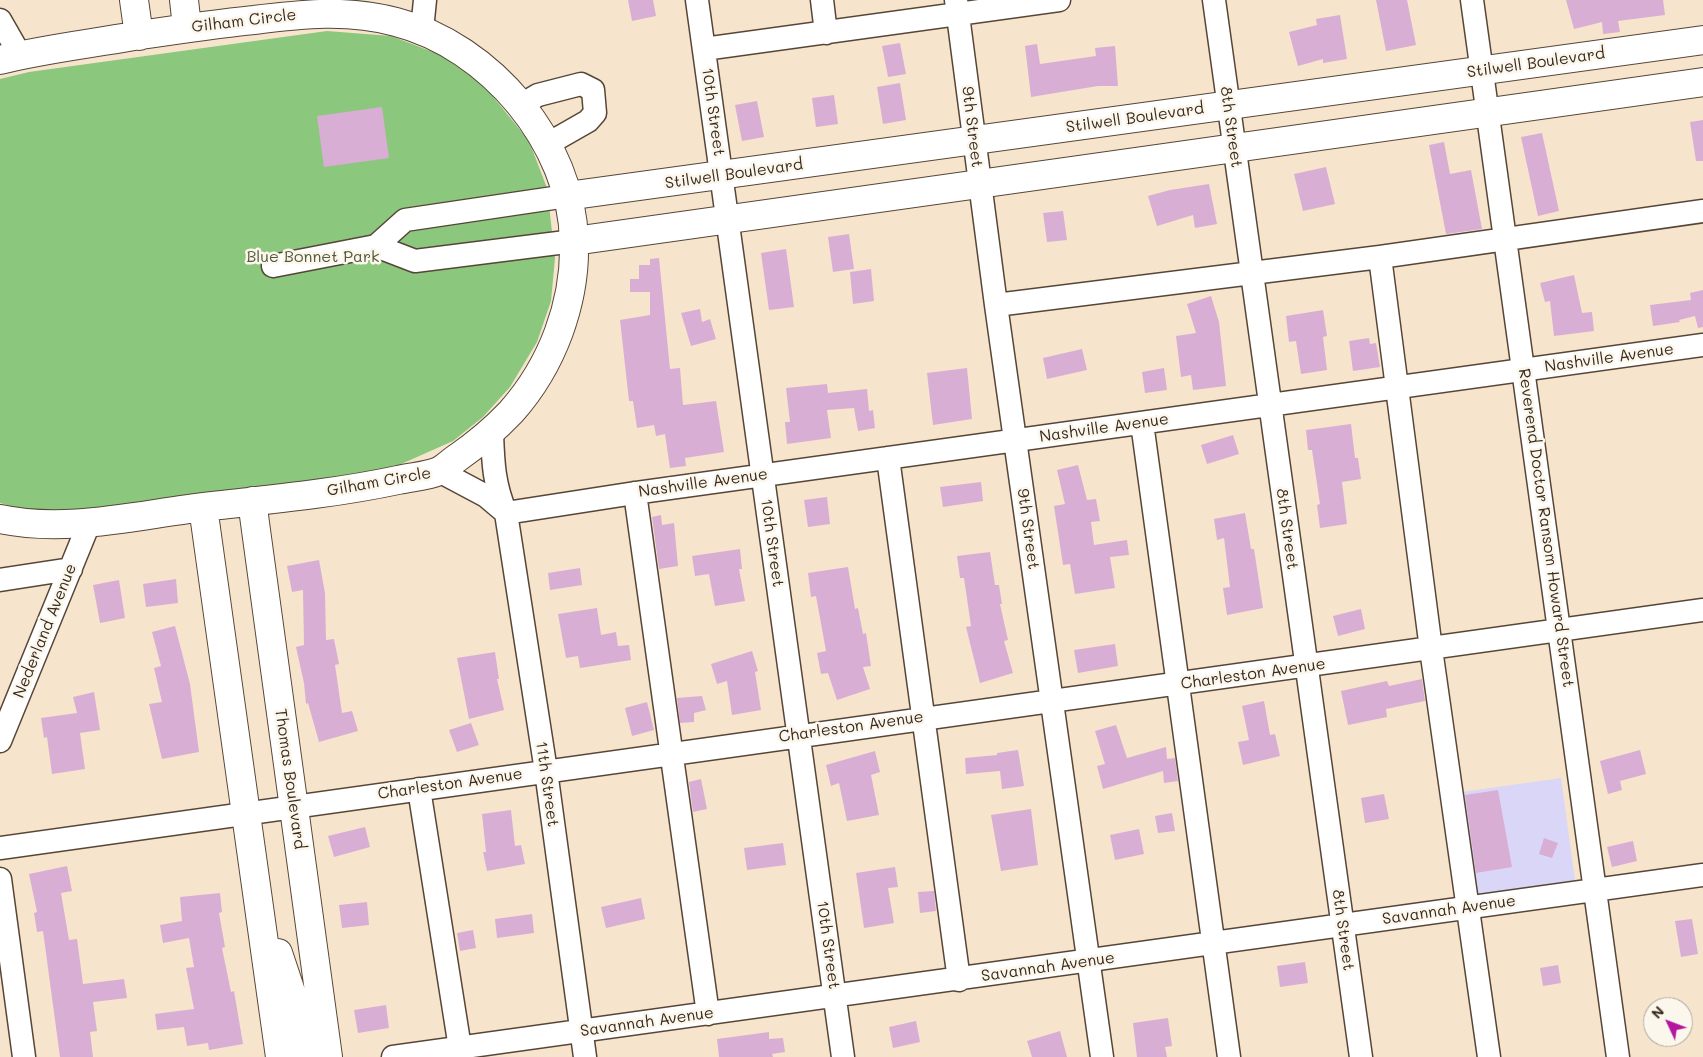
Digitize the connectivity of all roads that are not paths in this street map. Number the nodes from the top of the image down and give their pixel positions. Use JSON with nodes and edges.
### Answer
{"nodes":[{"id":1,"x":134,"y":0,"type":"edge"},
{"id":2,"x":184,"y":0,"type":"edge"},
{"id":3,"x":425,"y":0,"type":"edge"},
{"id":4,"x":697,"y":0,"type":"edge"},
{"id":5,"x":822,"y":0,"type":"edge"},
{"id":6,"x":1059,"y":0,"type":"edge"},
{"id":7,"x":1214,"y":0,"type":"edge"},
{"id":8,"x":1472,"y":0,"type":"edge"},
{"id":9,"x":957,"y":7,"type":"edge"},
{"id":10,"x":380,"y":9,"type":"edge"},
{"id":11,"x":0,"y":20,"type":"edge"},
{"id":12,"x":187,"y":28,"type":"junction"},
{"id":13,"x":422,"y":30,"type":"junction"},
{"id":14,"x":826,"y":33,"type":"junction"},
{"id":15,"x":138,"y":36,"type":"junction"},
{"id":16,"x":1703,"y":40,"type":"edge"},
{"id":17,"x":704,"y":49,"type":"junction"},
{"id":18,"x":10,"y":58,"type":"edge"},
{"id":19,"x":1482,"y":70,"type":"junction"},
{"id":20,"x":1703,"y":82,"type":"edge"},
{"id":21,"x":521,"y":105,"type":"junction"},
{"id":22,"x":1228,"y":105,"type":"junction"},
{"id":23,"x":1488,"y":112,"type":"junction"},
{"id":24,"x":974,"y":141,"type":"junction"},
{"id":25,"x":546,"y":145,"type":"junction"},
{"id":26,"x":1234,"y":147,"type":"junction"},
{"id":27,"x":722,"y":176,"type":"junction"},
{"id":28,"x":979,"y":183,"type":"junction"},
{"id":29,"x":567,"y":196,"type":"junction"},
{"id":30,"x":1703,"y":211,"type":"edge"},
{"id":31,"x":728,"y":218,"type":"junction"},
{"id":32,"x":1506,"y":239,"type":"junction"},
{"id":33,"x":574,"y":241,"type":"junction"},
{"id":34,"x":376,"y":246,"type":"junction"},
{"id":35,"x":1380,"y":257,"type":"junction"},
{"id":36,"x":273,"y":266,"type":"dead end"},
{"id":37,"x":1252,"y":273,"type":"junction"},
{"id":38,"x":996,"y":305,"type":"junction"},
{"id":39,"x":1703,"y":345,"type":"edge"},
{"id":40,"x":1524,"y":370,"type":"junction"},
{"id":41,"x":1396,"y":388,"type":"junction"},
{"id":42,"x":1270,"y":405,"type":"junction"},
{"id":43,"x":1142,"y":423,"type":"junction"},
{"id":44,"x":492,"y":433,"type":"junction"},
{"id":45,"x":1016,"y":440,"type":"junction"},
{"id":46,"x":888,"y":458,"type":"junction"},
{"id":47,"x":439,"y":471,"type":"junction"},
{"id":48,"x":763,"y":475,"type":"junction"},
{"id":49,"x":635,"y":493,"type":"junction"},
{"id":50,"x":252,"y":501,"type":"junction"},
{"id":51,"x":203,"y":507,"type":"junction"},
{"id":52,"x":506,"y":513,"type":"junction"},
{"id":53,"x":0,"y":519,"type":"edge"},
{"id":54,"x":90,"y":521,"type":"junction"},
{"id":55,"x":71,"y":569,"type":"junction"},
{"id":56,"x":0,"y":580,"type":"edge"},
{"id":57,"x":1703,"y":610,"type":"edge"},
{"id":58,"x":1560,"y":630,"type":"junction"},
{"id":59,"x":1431,"y":649,"type":"junction"},
{"id":60,"x":1306,"y":666,"type":"junction"},
{"id":61,"x":1178,"y":684,"type":"junction"},
{"id":62,"x":1052,"y":700,"type":"junction"},
{"id":63,"x":924,"y":717,"type":"junction"},
{"id":64,"x":799,"y":735,"type":"junction"},
{"id":65,"x":0,"y":741,"type":"edge"},
{"id":66,"x":671,"y":753,"type":"junction"},
{"id":67,"x":546,"y":771,"type":"junction"},
{"id":68,"x":418,"y":789,"type":"junction"},
{"id":69,"x":294,"y":806,"type":"junction"},
{"id":70,"x":246,"y":812,"type":"junction"},
{"id":71,"x":0,"y":848,"type":"edge"},
{"id":72,"x":1703,"y":875,"type":"edge"},
{"id":73,"x":0,"y":879,"type":"edge"},
{"id":74,"x":1596,"y":889,"type":"junction"},
{"id":75,"x":1468,"y":908,"type":"junction"},
{"id":76,"x":260,"y":916,"type":"junction"},
{"id":77,"x":1343,"y":925,"type":"junction"},
{"id":78,"x":1214,"y":944,"type":"junction"},
{"id":79,"x":1089,"y":962,"type":"junction"},
{"id":80,"x":959,"y":980,"type":"junction"},
{"id":81,"x":835,"y":997,"type":"junction"},
{"id":82,"x":708,"y":1014,"type":"junction"},
{"id":83,"x":581,"y":1031,"type":"junction"},
{"id":84,"x":460,"y":1048,"type":"junction"},
{"id":85,"x":24,"y":1057,"type":"edge"},
{"id":86,"x":280,"y":1057,"type":"edge"},
{"id":87,"x":315,"y":1057,"type":"edge"},
{"id":88,"x":328,"y":1057,"type":"edge"},
{"id":89,"x":393,"y":1057,"type":"edge"},
{"id":90,"x":585,"y":1057,"type":"edge"},
{"id":91,"x":843,"y":1057,"type":"edge"},
{"id":92,"x":1102,"y":1057,"type":"edge"},
{"id":93,"x":1229,"y":1057,"type":"edge"},
{"id":94,"x":1361,"y":1057,"type":"edge"},
{"id":95,"x":1488,"y":1057,"type":"edge"},
{"id":96,"x":1618,"y":1057,"type":"edge"}],
"edges":[{"from":1,"to":15,"type":"main road"},
{"from":2,"to":12,"type":"main road"},
{"from":3,"to":13,"type":"street"},
{"from":4,"to":17,"type":"street","name":"10th Street"},
{"from":5,"to":14,"type":"street"},
{"from":6,"to":9,"type":"street"},
{"from":7,"to":22,"type":"street","name":"8th Street"},
{"from":8,"to":19,"type":"street","name":"Reverend Doctor Ransom Howard Street"},
{"from":9,"to":14,"type":"street"},
{"from":9,"to":24,"type":"street","name":"9th Street"},
{"from":10,"to":12,"type":"main road","name":"Gilham Circle"},
{"from":10,"to":13,"type":"main road","name":"Gilham Circle"},
{"from":11,"to":18,"type":"street"},
{"from":12,"to":15,"type":"main road","name":"Gilham Circle"},
{"from":13,"to":21,"type":"main road","name":"Gilham Circle"},
{"from":14,"to":17,"type":"street"},
{"from":15,"to":18,"type":"main road","name":"Gilham Circle"},
{"from":16,"to":19,"type":"main road","name":"Stilwell Boulevard"},
{"from":17,"to":27,"type":"street","name":"10th Street"},
{"from":19,"to":22,"type":"main road","name":"Stilwell Boulevard"},
{"from":19,"to":23,"type":"street","name":"Reverend Doctor Ransom Howard Street"},
{"from":20,"to":23,"type":"main road"},
{"from":21,"to":25,"type":"main road","name":"Gilham Circle"},
{"from":21,"to":25,"type":"street"},
{"from":22,"to":24,"type":"main road","name":"Stilwell Boulevard"},
{"from":22,"to":26,"type":"street","name":"8th Street"},
{"from":23,"to":26,"type":"main road"},
{"from":23,"to":32,"type":"street","name":"Reverend Doctor Ransom Howard Street"},
{"from":24,"to":27,"type":"main road","name":"Stilwell Boulevard"},
{"from":24,"to":28,"type":"street","name":"9th Street"},
{"from":25,"to":29,"type":"main road","name":"Gilham Circle"},
{"from":26,"to":28,"type":"main road"},
{"from":26,"to":37,"type":"street","name":"8th Street"},
{"from":27,"to":29,"type":"main road","name":"Stilwell Boulevard"},
{"from":27,"to":31,"type":"street","name":"10th Street"},
{"from":28,"to":31,"type":"main road"},
{"from":28,"to":38,"type":"street","name":"9th Street"},
{"from":29,"to":33,"type":"main road","name":"Gilham Circle"},
{"from":29,"to":34,"type":"street"},
{"from":30,"to":32,"type":"street"},
{"from":31,"to":33,"type":"main road"},
{"from":31,"to":48,"type":"street","name":"10th Street"},
{"from":32,"to":35,"type":"street"},
{"from":32,"to":40,"type":"street","name":"Reverend Doctor Ransom Howard Street"},
{"from":33,"to":34,"type":"street"},
{"from":33,"to":44,"type":"main road","name":"Gilham Circle"},
{"from":34,"to":36,"type":"street"},
{"from":35,"to":37,"type":"street"},
{"from":35,"to":41,"type":"street"},
{"from":37,"to":38,"type":"street"},
{"from":37,"to":42,"type":"street","name":"8th Street"},
{"from":38,"to":45,"type":"street","name":"9th Street"},
{"from":39,"to":40,"type":"street","name":"Nashville Avenue"},
{"from":40,"to":41,"type":"street","name":"Nashville Avenue"},
{"from":40,"to":58,"type":"street","name":"Reverend Doctor Ransom Howard Street"},
{"from":41,"to":42,"type":"street","name":"Nashville Avenue"},
{"from":41,"to":59,"type":"street"},
{"from":42,"to":43,"type":"street","name":"Nashville Avenue"},
{"from":42,"to":60,"type":"street","name":"8th Street"},
{"from":43,"to":45,"type":"street","name":"Nashville Avenue"},
{"from":43,"to":61,"type":"street"},
{"from":44,"to":47,"type":"main road","name":"Gilham Circle"},
{"from":44,"to":52,"type":"street","name":"11th Street"},
{"from":45,"to":46,"type":"street","name":"Nashville Avenue"},
{"from":45,"to":62,"type":"street","name":"9th Street"},
{"from":46,"to":48,"type":"street","name":"Nashville Avenue"},
{"from":46,"to":63,"type":"street"},
{"from":47,"to":50,"type":"main road","name":"Gilham Circle"},
{"from":47,"to":52,"type":"street"},
{"from":48,"to":49,"type":"street","name":"Nashville Avenue"},
{"from":48,"to":64,"type":"street","name":"10th Street"},
{"from":49,"to":52,"type":"street","name":"Nashville Avenue"},
{"from":49,"to":66,"type":"street"},
{"from":50,"to":51,"type":"main road","name":"Gilham Circle"},
{"from":50,"to":69,"type":"main road","name":"Thomas Boulevard"},
{"from":51,"to":54,"type":"main road","name":"Gilham Circle"},
{"from":51,"to":70,"type":"main road"},
{"from":52,"to":67,"type":"street","name":"11th Street"},
{"from":53,"to":54,"type":"main road","name":"Gilham Circle"},
{"from":54,"to":55,"type":"street","name":"Nederland Avenue"},
{"from":55,"to":56,"type":"street"},
{"from":55,"to":65,"type":"street","name":"Nederland Avenue"},
{"from":57,"to":58,"type":"street","name":"Charleston Avenue"},
{"from":58,"to":59,"type":"street","name":"Charleston Avenue"},
{"from":58,"to":74,"type":"street","name":"Reverend Doctor Ransom Howard Street"},
{"from":59,"to":60,"type":"street","name":"Charleston Avenue"},
{"from":59,"to":75,"type":"street"},
{"from":60,"to":61,"type":"street","name":"Charleston Avenue"},
{"from":60,"to":77,"type":"street","name":"8th Street"},
{"from":61,"to":62,"type":"street","name":"Charleston Avenue"},
{"from":61,"to":78,"type":"street"},
{"from":62,"to":63,"type":"street","name":"Charleston Avenue"},
{"from":62,"to":79,"type":"street","name":"9th Street"},
{"from":63,"to":64,"type":"street","name":"Charleston Avenue"},
{"from":63,"to":80,"type":"street"},
{"from":64,"to":66,"type":"street","name":"Charleston Avenue"},
{"from":64,"to":81,"type":"street","name":"10th Street"},
{"from":66,"to":67,"type":"street","name":"Charleston Avenue"},
{"from":66,"to":82,"type":"street"},
{"from":67,"to":68,"type":"street","name":"Charleston Avenue"},
{"from":67,"to":83,"type":"street","name":"11th Street"},
{"from":68,"to":69,"type":"street","name":"Charleston Avenue"},
{"from":68,"to":84,"type":"street"},
{"from":69,"to":70,"type":"street","name":"Charleston Avenue"},
{"from":69,"to":88,"type":"main road","name":"Thomas Boulevard"},
{"from":70,"to":71,"type":"street","name":"Charleston Avenue"},
{"from":70,"to":76,"type":"main road"},
{"from":72,"to":74,"type":"street","name":"Savannah Avenue"},
{"from":73,"to":85,"type":"street"},
{"from":74,"to":75,"type":"street","name":"Savannah Avenue"},
{"from":74,"to":96,"type":"street","name":"Reverend Doctor Ransom Howard Street"},
{"from":75,"to":77,"type":"street","name":"Savannah Avenue"},
{"from":75,"to":95,"type":"street"},
{"from":76,"to":86,"type":"main road"},
{"from":76,"to":87,"type":"main road"},
{"from":77,"to":78,"type":"street","name":"Savannah Avenue"},
{"from":77,"to":94,"type":"street","name":"8th Street"},
{"from":78,"to":79,"type":"street","name":"Savannah Avenue"},
{"from":78,"to":93,"type":"street"},
{"from":79,"to":80,"type":"street","name":"Savannah Avenue"},
{"from":79,"to":92,"type":"street","name":"9th Street"},
{"from":80,"to":81,"type":"street","name":"Savannah Avenue"},
{"from":81,"to":82,"type":"street","name":"Savannah Avenue"},
{"from":81,"to":91,"type":"street","name":"10th Street"},
{"from":82,"to":83,"type":"street","name":"Savannah Avenue"},
{"from":83,"to":84,"type":"street","name":"Savannah Avenue"},
{"from":83,"to":90,"type":"street","name":"11th Street"},
{"from":84,"to":89,"type":"street","name":"Savannah Avenue"}]}
